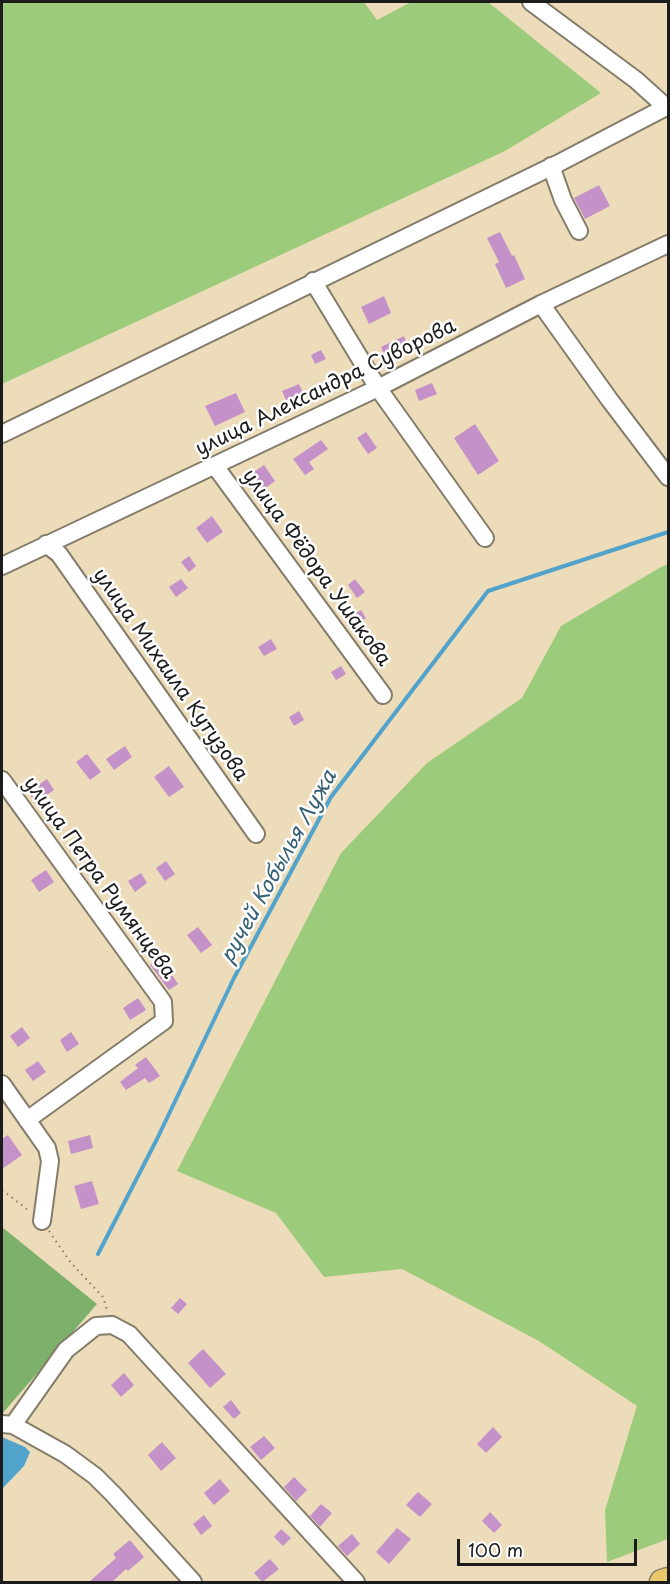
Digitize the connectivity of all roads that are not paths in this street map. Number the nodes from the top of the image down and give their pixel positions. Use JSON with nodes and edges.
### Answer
{"nodes":[{"id":1,"x":531,"y":2,"type":"edge"},
{"id":2,"x":667,"y":107,"type":"edge"},
{"id":3,"x":551,"y":166,"type":"junction"},
{"id":4,"x":579,"y":231,"type":"dead end"},
{"id":5,"x":669,"y":244,"type":"edge"},
{"id":6,"x":313,"y":281,"type":"junction"},
{"id":7,"x":541,"y":304,"type":"junction"},
{"id":8,"x":378,"y":388,"type":"junction"},
{"id":9,"x":2,"y":434,"type":"edge"},
{"id":10,"x":215,"y":466,"type":"junction"},
{"id":11,"x":669,"y":477,"type":"edge"},
{"id":12,"x":485,"y":538,"type":"dead end"},
{"id":13,"x":46,"y":544,"type":"junction"},
{"id":14,"x":2,"y":566,"type":"edge"},
{"id":15,"x":383,"y":695,"type":"dead end"},
{"id":16,"x":2,"y":780,"type":"edge"},
{"id":17,"x":256,"y":834,"type":"dead end"},
{"id":18,"x":2,"y":1084,"type":"edge"},
{"id":19,"x":27,"y":1120,"type":"junction"},
{"id":20,"x":42,"y":1221,"type":"road end"},
{"id":21,"x":7,"y":1425,"type":"edge"},
{"id":22,"x":669,"y":1580,"type":"edge"},
{"id":23,"x":194,"y":1582,"type":"edge"},
{"id":24,"x":356,"y":1582,"type":"edge"},
{"id":25,"x":662,"y":1582,"type":"edge"}],
"edges":[{"from":1,"to":2,"type":"street"},
{"from":2,"to":3,"type":"street"},
{"from":3,"to":4,"type":"street"},
{"from":3,"to":6,"type":"street"},
{"from":5,"to":7,"type":"street","name":"улица Александра Суворова"},
{"from":6,"to":8,"type":"street"},
{"from":6,"to":9,"type":"street"},
{"from":7,"to":8,"type":"street","name":"улица Александра Суворова"},
{"from":7,"to":11,"type":"street"},
{"from":8,"to":10,"type":"street","name":"улица Александра Суворова"},
{"from":8,"to":12,"type":"street"},
{"from":10,"to":13,"type":"street","name":"улица Александра Суворова"},
{"from":10,"to":15,"type":"street","name":"улица Фёдора Ушакова"},
{"from":13,"to":14,"type":"street","name":"улица Александра Суворова"},
{"from":13,"to":17,"type":"street","name":"улица Михаила Кутузова"},
{"from":16,"to":19,"type":"street","name":"улица Петра Румянцева"},
{"from":18,"to":19,"type":"street"},
{"from":19,"to":20,"type":"street"},
{"from":21,"to":23,"type":"street"},
{"from":21,"to":24,"type":"street"},
{"from":22,"to":25,"type":"highway"}]}
